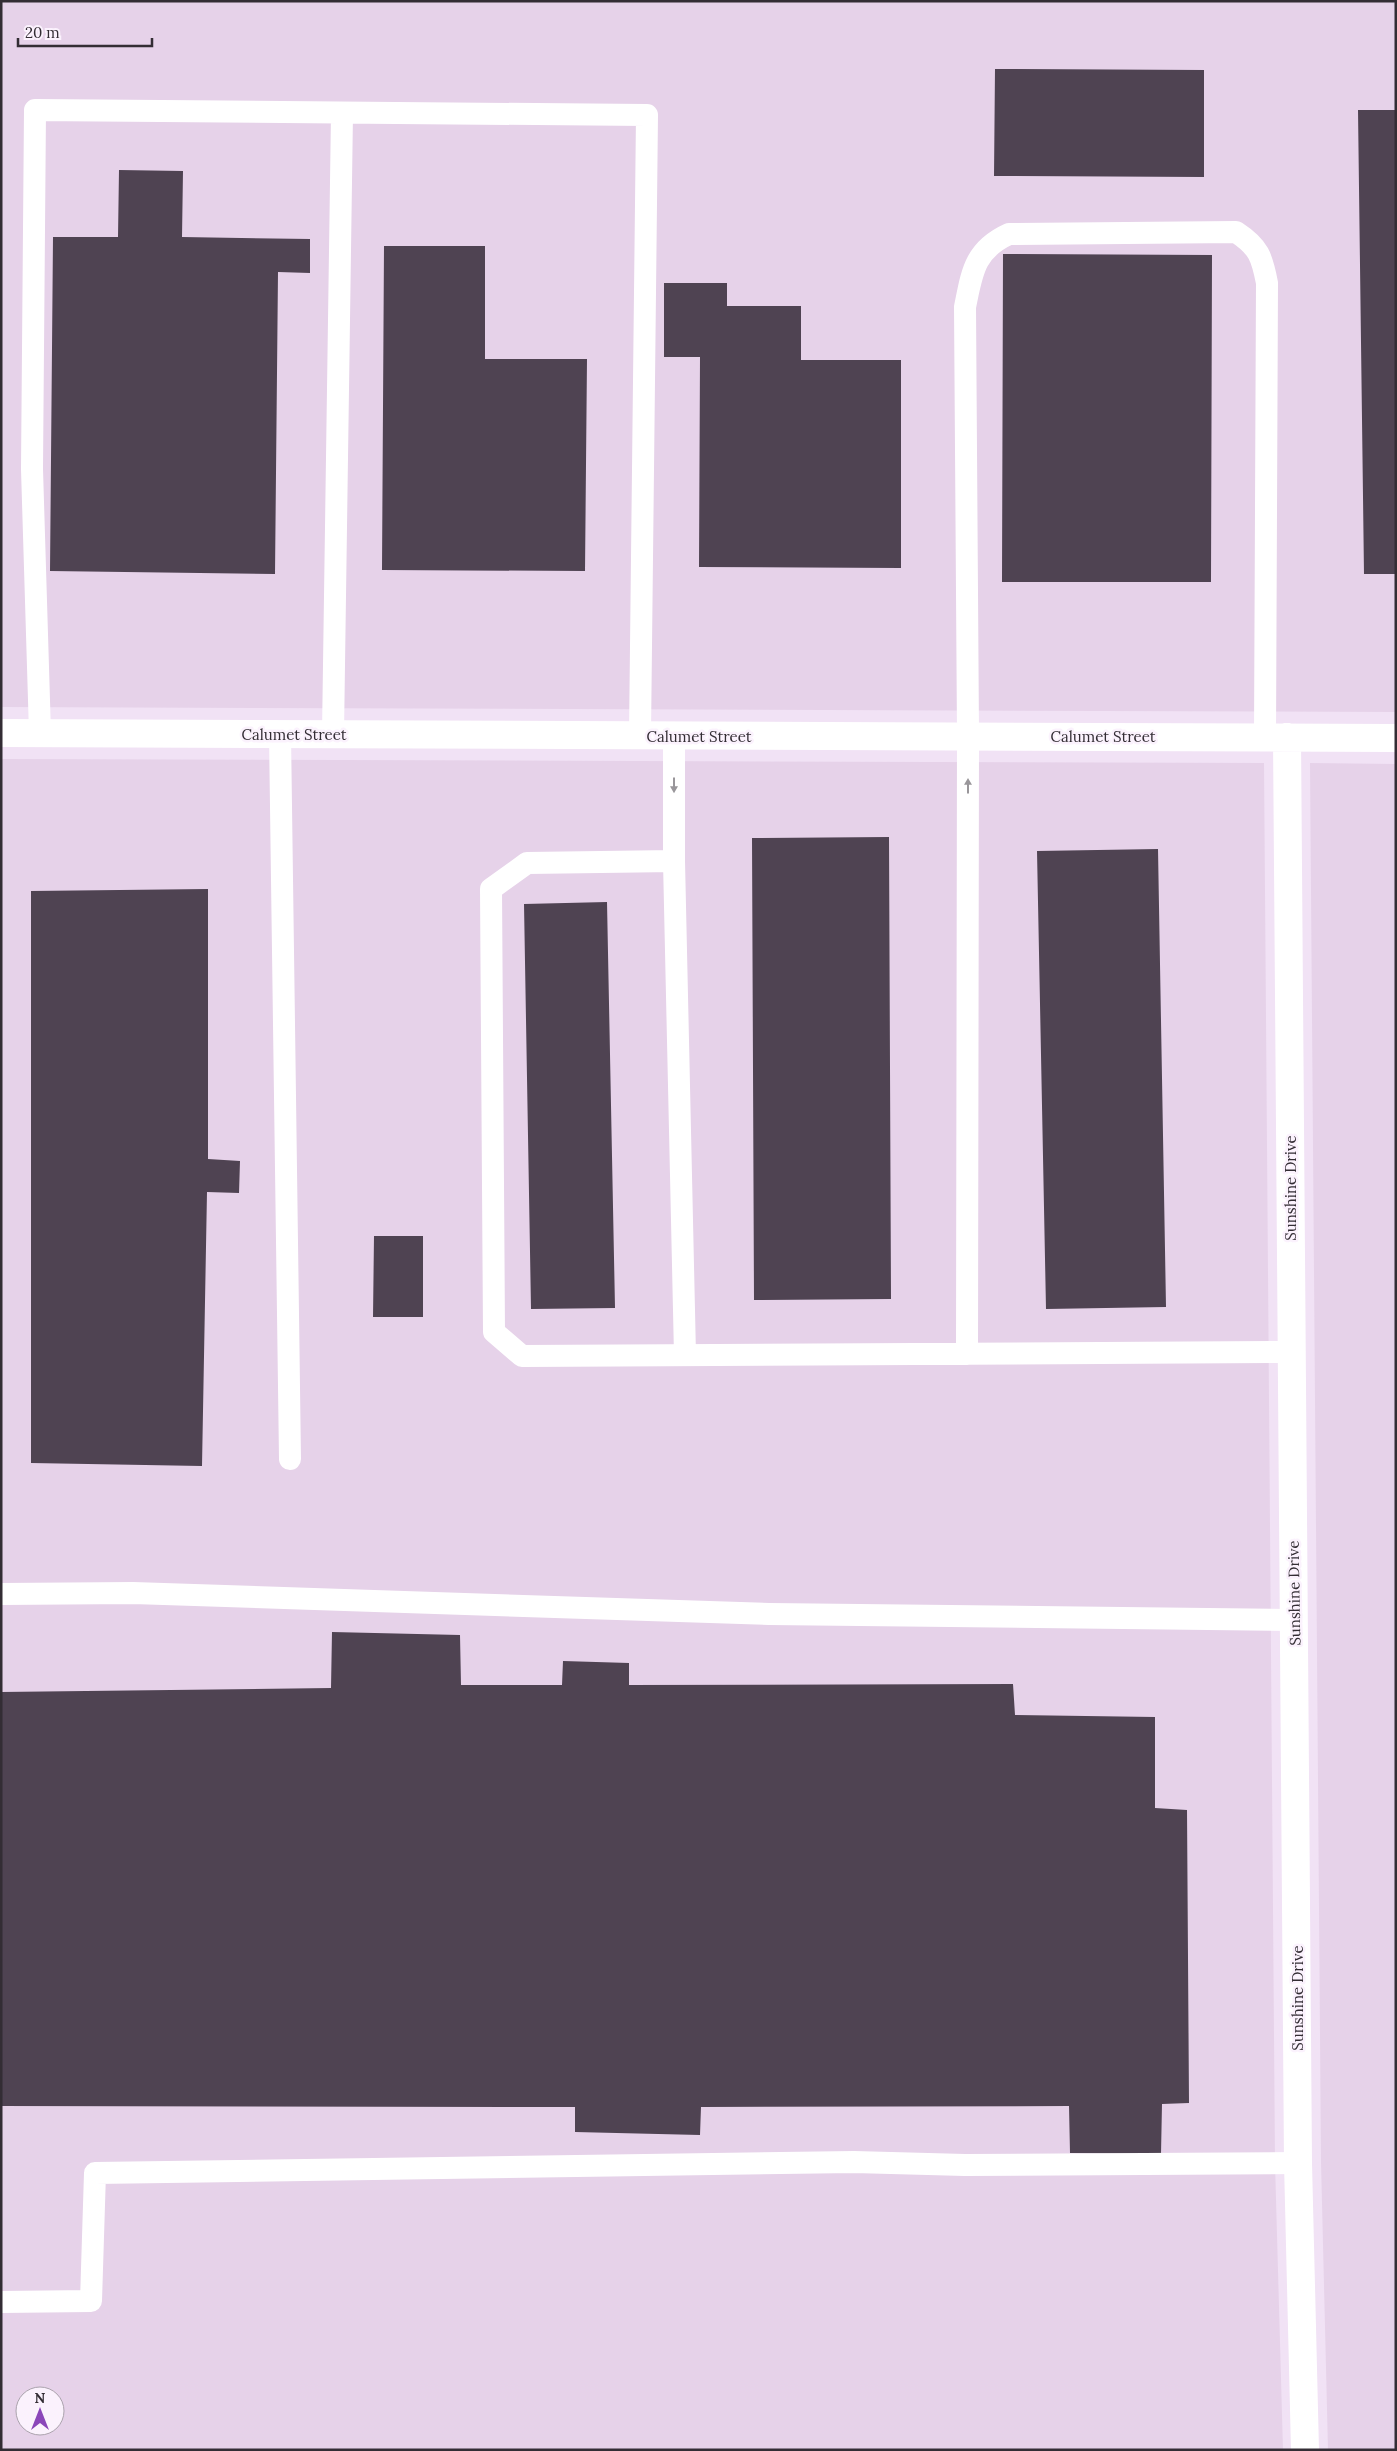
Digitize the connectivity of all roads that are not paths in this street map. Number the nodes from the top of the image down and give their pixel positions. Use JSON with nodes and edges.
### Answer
{"nodes":[{"id":1,"x":342,"y":113,"type":"junction"},
{"id":2,"x":1,"y":733,"type":"edge"},
{"id":3,"x":40,"y":733,"type":"junction"},
{"id":4,"x":280,"y":734,"type":"junction"},
{"id":5,"x":333,"y":734,"type":"junction"},
{"id":6,"x":640,"y":735,"type":"junction"},
{"id":7,"x":968,"y":735,"type":"junction"},
{"id":8,"x":674,"y":736,"type":"junction"},
{"id":9,"x":1276,"y":737,"type":"junction"},
{"id":10,"x":1396,"y":738,"type":"edge"},
{"id":11,"x":674,"y":861,"type":"junction"},
{"id":12,"x":1291,"y":1352,"type":"junction"},
{"id":13,"x":967,"y":1354,"type":"junction"},
{"id":14,"x":685,"y":1355,"type":"junction"},
{"id":15,"x":290,"y":1459,"type":"dead end"},
{"id":16,"x":1,"y":1594,"type":"edge"},
{"id":17,"x":1294,"y":1620,"type":"junction"},
{"id":18,"x":1298,"y":2163,"type":"junction"},
{"id":19,"x":1,"y":2302,"type":"edge"},
{"id":20,"x":1306,"y":2450,"type":"edge"}],
"edges":[{"from":1,"to":3,"type":"lane"},
{"from":1,"to":5,"type":"lane"},
{"from":1,"to":6,"type":"lane"},
{"from":2,"to":3,"type":"street","name":"Calumet Street"},
{"from":3,"to":4,"type":"street","name":"Calumet Street"},
{"from":4,"to":5,"type":"street","name":"Calumet Street"},
{"from":4,"to":15,"type":"lane"},
{"from":5,"to":6,"type":"street","name":"Calumet Street"},
{"from":6,"to":8,"type":"street","name":"Calumet Street"},
{"from":7,"to":8,"type":"street","name":"Calumet Street"},
{"from":7,"to":9,"type":"street","name":"Calumet Street"},
{"from":7,"to":9,"type":"lane"},
{"from":13,"to":7,"type":"lane","one_way":true},
{"from":8,"to":11,"type":"lane","one_way":true},
{"from":9,"to":10,"type":"street","name":"Calumet Street"},
{"from":9,"to":12,"type":"street","name":"Sunshine Drive"},
{"from":11,"to":14,"type":"lane"},
{"from":11,"to":14,"type":"lane"},
{"from":12,"to":13,"type":"lane"},
{"from":12,"to":17,"type":"street","name":"Sunshine Drive"},
{"from":13,"to":14,"type":"lane"},
{"from":16,"to":17,"type":"lane"},
{"from":17,"to":18,"type":"street","name":"Sunshine Drive"},
{"from":18,"to":19,"type":"lane"},
{"from":18,"to":20,"type":"street","name":"Sunshine Drive"}]}
